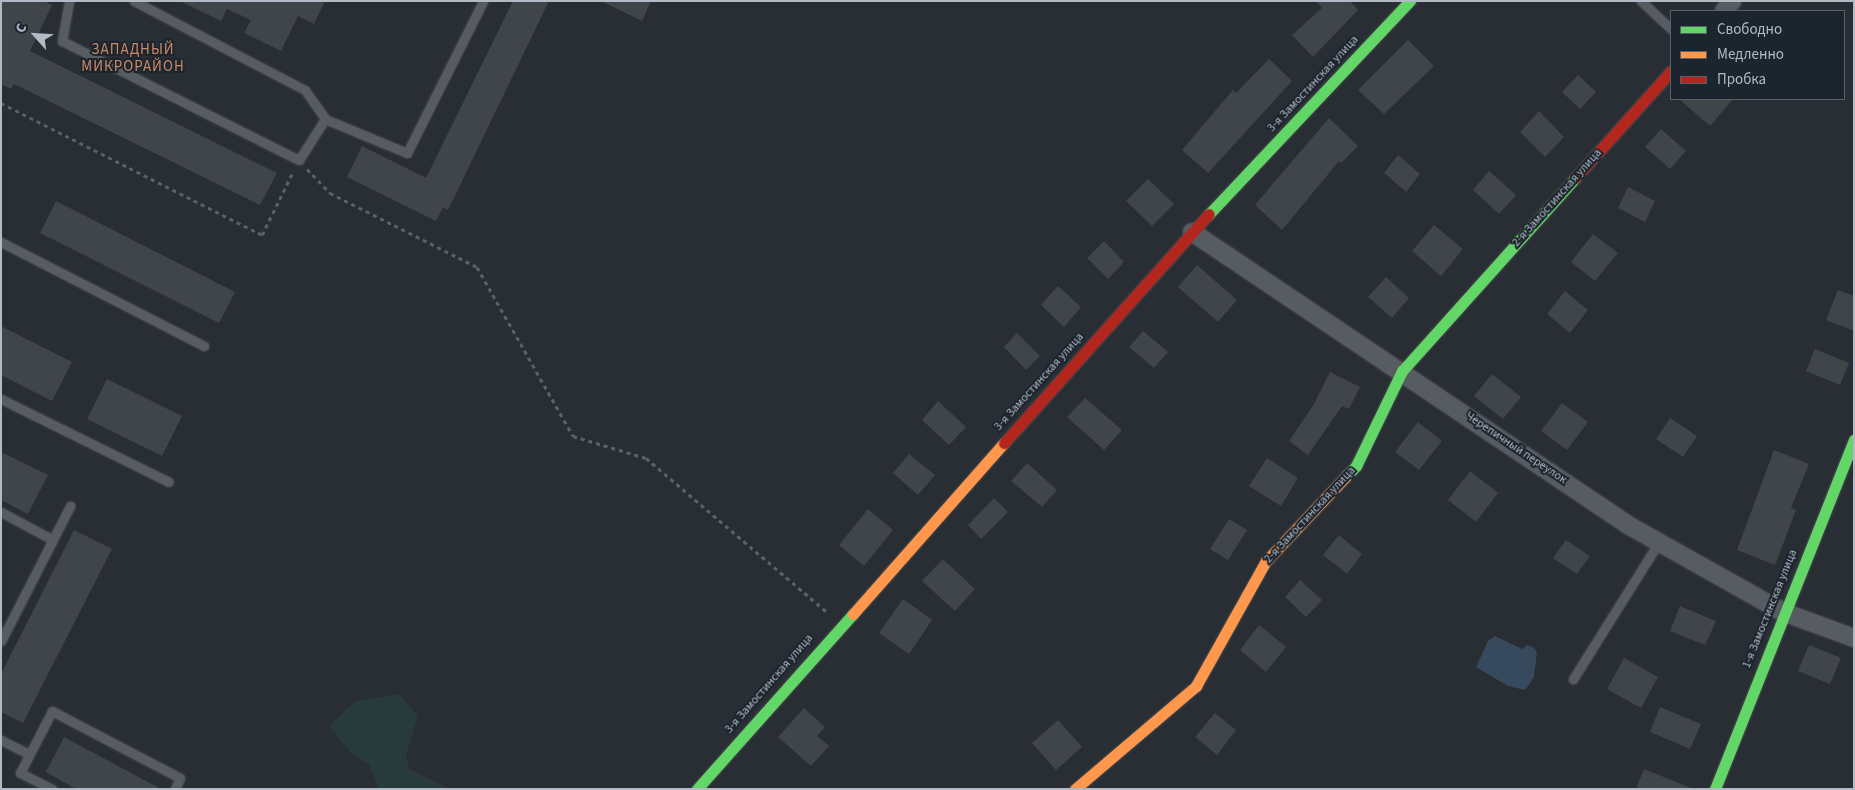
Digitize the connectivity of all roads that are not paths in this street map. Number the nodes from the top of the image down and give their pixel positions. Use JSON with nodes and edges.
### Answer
{"nodes":[{"id":1,"x":69,"y":1,"type":"edge"},
{"id":2,"x":134,"y":1,"type":"edge"},
{"id":3,"x":483,"y":1,"type":"edge"},
{"id":4,"x":1410,"y":1,"type":"edge"},
{"id":5,"x":1641,"y":1,"type":"edge"},
{"id":6,"x":1670,"y":28,"type":"edge"},
{"id":7,"x":1670,"y":72,"type":"edge"},
{"id":8,"x":325,"y":119,"type":"junction"},
{"id":9,"x":1192,"y":232,"type":"junction"},
{"id":10,"x":1,"y":242,"type":"edge"},
{"id":11,"x":204,"y":346,"type":"dead end"},
{"id":12,"x":1402,"y":370,"type":"junction"},
{"id":13,"x":1,"y":399,"type":"edge"},
{"id":14,"x":1854,"y":440,"type":"edge"},
{"id":15,"x":169,"y":482,"type":"dead end"},
{"id":16,"x":70,"y":506,"type":"dead end"},
{"id":17,"x":1,"y":512,"type":"edge"},
{"id":18,"x":53,"y":540,"type":"junction"},
{"id":19,"x":1659,"y":542,"type":"junction"},
{"id":20,"x":1783,"y":612,"type":"junction"},
{"id":21,"x":2,"y":634,"type":"edge"},
{"id":22,"x":1854,"y":638,"type":"edge"},
{"id":23,"x":1573,"y":679,"type":"dead end"},
{"id":24,"x":1,"y":740,"type":"edge"},
{"id":25,"x":29,"y":754,"type":"junction"},
{"id":26,"x":52,"y":789,"type":"edge"},
{"id":27,"x":174,"y":789,"type":"edge"},
{"id":28,"x":697,"y":789,"type":"edge"},
{"id":29,"x":1075,"y":789,"type":"edge"},
{"id":30,"x":1715,"y":789,"type":"edge"}],
"edges":[{"from":1,"to":8,"type":"lane"},
{"from":2,"to":8,"type":"lane"},
{"from":3,"to":8,"type":"lane"},
{"from":4,"to":9,"type":"street","name":"3-я Замостинская улица"},
{"from":5,"to":6,"type":"lane"},
{"from":7,"to":12,"type":"street","name":"2-я Замостинская улица"},
{"from":9,"to":12,"type":"street","name":"Черепичный переулок"},
{"from":9,"to":28,"type":"street","name":"3-я Замостинская улица"},
{"from":10,"to":11,"type":"lane"},
{"from":12,"to":19,"type":"street","name":"Черепичный переулок"},
{"from":12,"to":29,"type":"street","name":"2-я Замостинская улица"},
{"from":13,"to":15,"type":"lane"},
{"from":14,"to":20,"type":"street","name":"1-я Замостинская улица"},
{"from":16,"to":18,"type":"lane"},
{"from":17,"to":18,"type":"lane"},
{"from":18,"to":21,"type":"lane"},
{"from":19,"to":20,"type":"street","name":"Черепичный переулок"},
{"from":19,"to":23,"type":"lane"},
{"from":20,"to":22,"type":"street","name":"Черепичный переулок"},
{"from":20,"to":30,"type":"street","name":"1-я Замостинская улица"},
{"from":24,"to":25,"type":"lane"},
{"from":25,"to":26,"type":"lane"},
{"from":25,"to":27,"type":"lane"}]}
